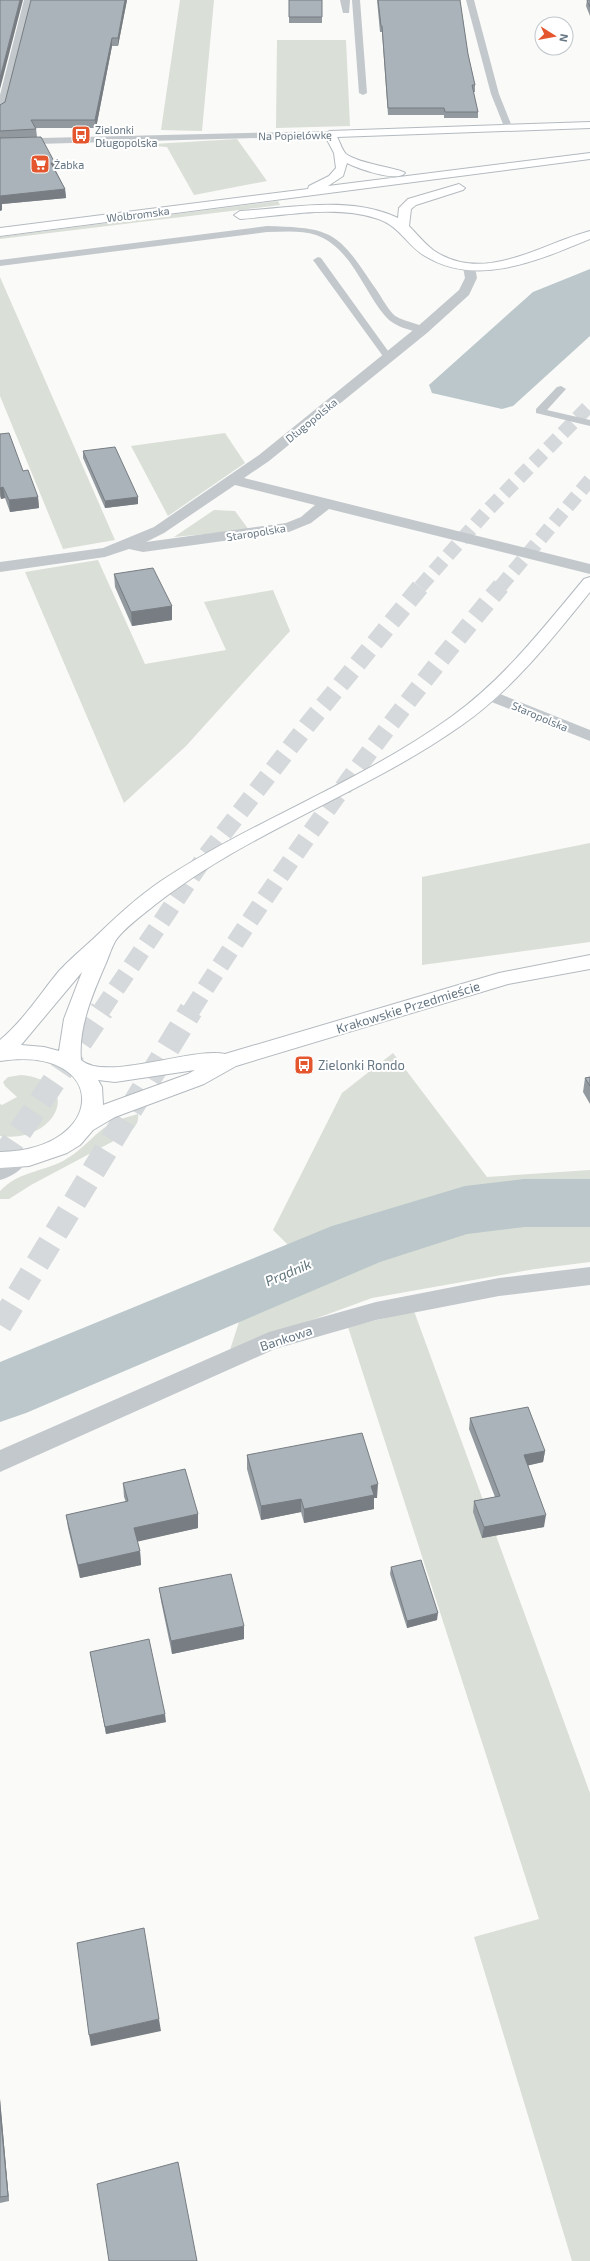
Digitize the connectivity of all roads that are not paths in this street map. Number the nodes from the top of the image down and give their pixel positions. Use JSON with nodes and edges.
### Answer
{"nodes":[{"id":1,"x":28,"y":0,"type":"edge"},
{"id":2,"x":345,"y":0,"type":"edge"},
{"id":3,"x":356,"y":0,"type":"edge"},
{"id":4,"x":470,"y":0,"type":"edge"},
{"id":5,"x":346,"y":10,"type":"dead end"},
{"id":6,"x":363,"y":92,"type":"dead end"},
{"id":7,"x":0,"y":110,"type":"edge"},
{"id":8,"x":590,"y":125,"type":"edge"},
{"id":9,"x":509,"y":129,"type":"junction"},
{"id":10,"x":330,"y":134,"type":"junction"},
{"id":11,"x":0,"y":142,"type":"edge"},
{"id":12,"x":342,"y":156,"type":"junction"},
{"id":13,"x":590,"y":156,"type":"edge"},
{"id":14,"x":483,"y":171,"type":"junction"},
{"id":15,"x":473,"y":186,"type":"dead end"},
{"id":16,"x":459,"y":188,"type":"junction"},
{"id":17,"x":404,"y":195,"type":"dead end"},
{"id":18,"x":276,"y":197,"type":"junction"},
{"id":19,"x":365,"y":200,"type":"dead end"},
{"id":20,"x":240,"y":215,"type":"junction"},
{"id":21,"x":226,"y":217,"type":"dead end"},
{"id":22,"x":403,"y":226,"type":"junction"},
{"id":23,"x":0,"y":232,"type":"edge"},
{"id":24,"x":590,"y":235,"type":"edge"},
{"id":25,"x":318,"y":260,"type":"dead end"},
{"id":26,"x":0,"y":263,"type":"edge"},
{"id":27,"x":469,"y":267,"type":"junction"},
{"id":28,"x":422,"y":330,"type":"junction"},
{"id":29,"x":388,"y":357,"type":"junction"},
{"id":30,"x":561,"y":389,"type":"dead end"},
{"id":31,"x":590,"y":423,"type":"edge"},
{"id":32,"x":232,"y":480,"type":"junction"},
{"id":33,"x":327,"y":504,"type":"junction"},
{"id":34,"x":129,"y":544,"type":"junction"},
{"id":35,"x":0,"y":567,"type":"edge"},
{"id":36,"x":590,"y":568,"type":"edge"},
{"id":37,"x":590,"y":582,"type":"edge"},
{"id":38,"x":490,"y":695,"type":"junction"},
{"id":39,"x":590,"y":736,"type":"edge"},
{"id":40,"x":107,"y":938,"type":"junction"},
{"id":41,"x":590,"y":962,"type":"edge"},
{"id":42,"x":0,"y":1052,"type":"edge"},
{"id":43,"x":228,"y":1061,"type":"junction"},
{"id":44,"x":76,"y":1068,"type":"junction"},
{"id":45,"x":85,"y":1125,"type":"junction"},
{"id":46,"x":6,"y":1164,"type":"edge"},
{"id":47,"x":590,"y":1276,"type":"edge"},
{"id":48,"x":0,"y":1461,"type":"edge"}],
"edges":[{"from":1,"to":7,"type":"lane"},
{"from":2,"to":5,"type":"street"},
{"from":3,"to":6,"type":"lane"},
{"from":4,"to":9,"type":"lane"},
{"from":8,"to":9,"type":"main road","name":"Na Popielówkę"},
{"from":9,"to":10,"type":"main road","name":"Na Popielówkę"},
{"from":10,"to":11,"type":"street","name":"Na Popielówkę"},
{"from":10,"to":12,"type":"main road"},
{"from":12,"to":14,"type":"main road"},
{"from":12,"to":18,"type":"main road"},
{"from":13,"to":14,"type":"main road"},
{"from":14,"to":18,"type":"main road"},
{"from":15,"to":16,"type":"main road"},
{"from":16,"to":17,"type":"main road"},
{"from":16,"to":22,"type":"main road"},
{"from":18,"to":23,"type":"main road","name":"Wolbromska"},
{"from":19,"to":20,"type":"main road"},
{"from":20,"to":21,"type":"main road"},
{"from":20,"to":22,"type":"main road"},
{"from":22,"to":27,"type":"main road"},
{"from":24,"to":27,"type":"main road"},
{"from":25,"to":29,"type":"lane"},
{"from":26,"to":28,"type":"lane"},
{"from":27,"to":28,"type":"street","name":"Długopolska"},
{"from":28,"to":29,"type":"street","name":"Długopolska"},
{"from":29,"to":32,"type":"street","name":"Długopolska"},
{"from":30,"to":31,"type":"lane"},
{"from":32,"to":33,"type":"street"},
{"from":32,"to":34,"type":"street","name":"Długopolska"},
{"from":33,"to":34,"type":"street","name":"Staropolska"},
{"from":33,"to":36,"type":"street"},
{"from":34,"to":35,"type":"street","name":"Długopolska"},
{"from":37,"to":38,"type":"main road"},
{"from":38,"to":39,"type":"street","name":"Staropolska"},
{"from":38,"to":40,"type":"main road"},
{"from":40,"to":42,"type":"main road"},
{"from":40,"to":44,"type":"main road"},
{"from":41,"to":43,"type":"main road","name":"Krakowskie Przedmieście"},
{"from":42,"to":44,"type":"main road","name":"Krakowskie Przedmieście"},
{"from":43,"to":44,"type":"main road","name":"Krakowskie Przedmieście"},
{"from":43,"to":45,"type":"main road","name":"Krakowskie Przedmieście"},
{"from":44,"to":45,"type":"main road"},
{"from":45,"to":46,"type":"main road"},
{"from":47,"to":48,"type":"street","name":"Bankowa"}]}
